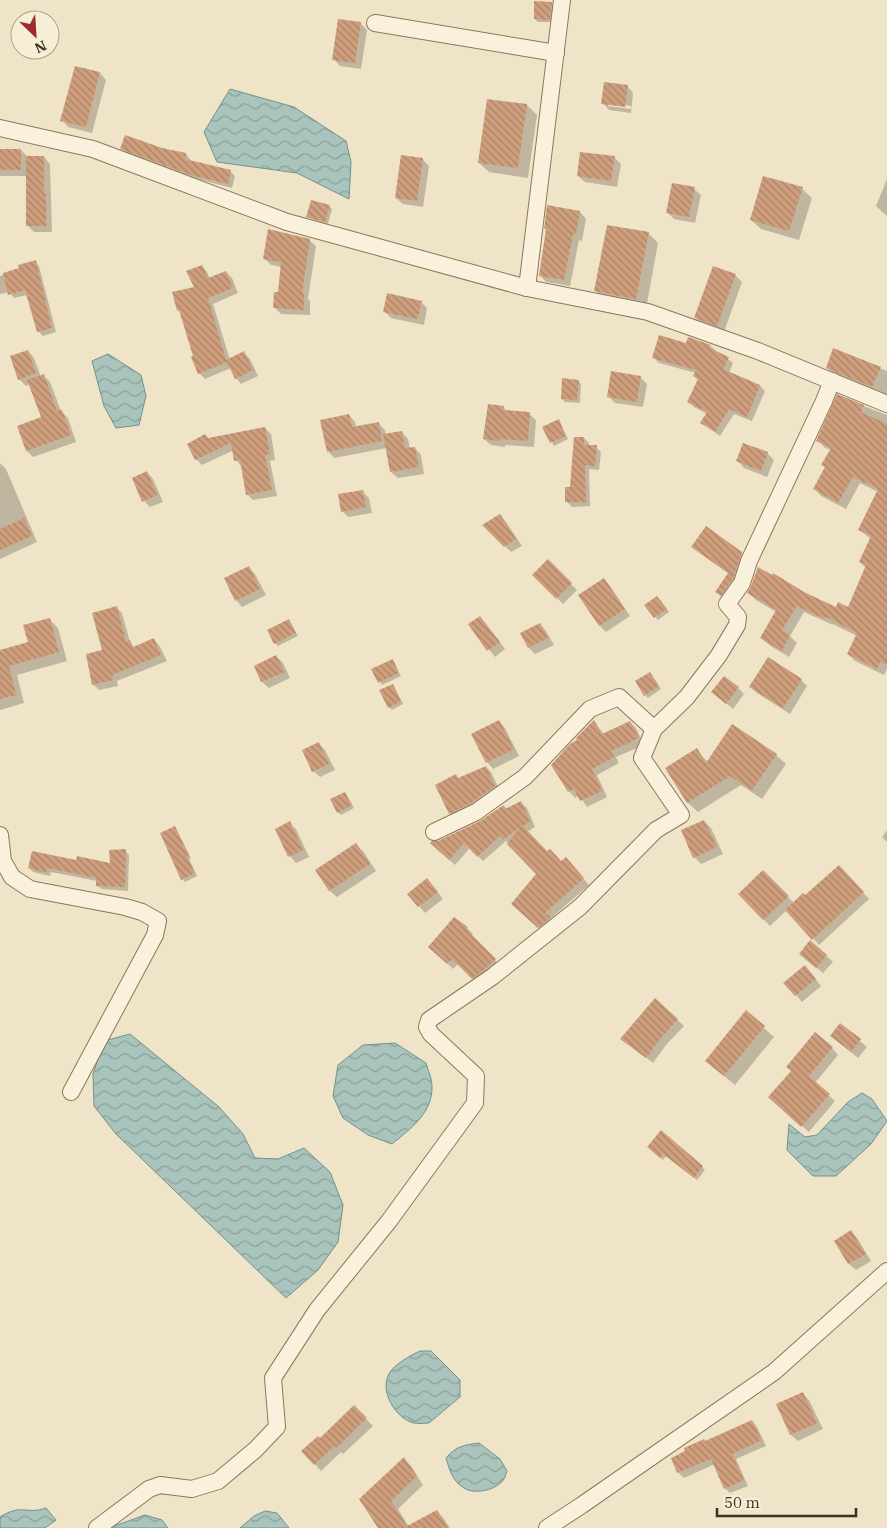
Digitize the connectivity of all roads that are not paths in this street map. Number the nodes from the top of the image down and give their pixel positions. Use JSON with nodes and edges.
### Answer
{"nodes":[{"id":1,"x":562,"y":0,"type":"edge"},
{"id":2,"x":375,"y":23,"type":"dead end"},
{"id":3,"x":556,"y":53,"type":"junction"},
{"id":4,"x":0,"y":128,"type":"edge"},
{"id":5,"x":527,"y":288,"type":"junction"},
{"id":6,"x":832,"y":381,"type":"junction"},
{"id":7,"x":887,"y":404,"type":"edge"},
{"id":8,"x":654,"y":729,"type":"junction"},
{"id":9,"x":434,"y":832,"type":"dead end"},
{"id":10,"x":0,"y":835,"type":"edge"},
{"id":11,"x":71,"y":1092,"type":"dead end"},
{"id":12,"x":887,"y":1271,"type":"edge"},
{"id":13,"x":97,"y":1528,"type":"edge"},
{"id":14,"x":547,"y":1528,"type":"edge"}],
"edges":[{"from":1,"to":3,"type":"street"},
{"from":2,"to":3,"type":"street"},
{"from":3,"to":5,"type":"street"},
{"from":4,"to":5,"type":"street"},
{"from":5,"to":6,"type":"street"},
{"from":6,"to":7,"type":"street"},
{"from":6,"to":8,"type":"street"},
{"from":8,"to":9,"type":"street"},
{"from":8,"to":13,"type":"street"},
{"from":10,"to":11,"type":"street"},
{"from":12,"to":14,"type":"street"}]}
